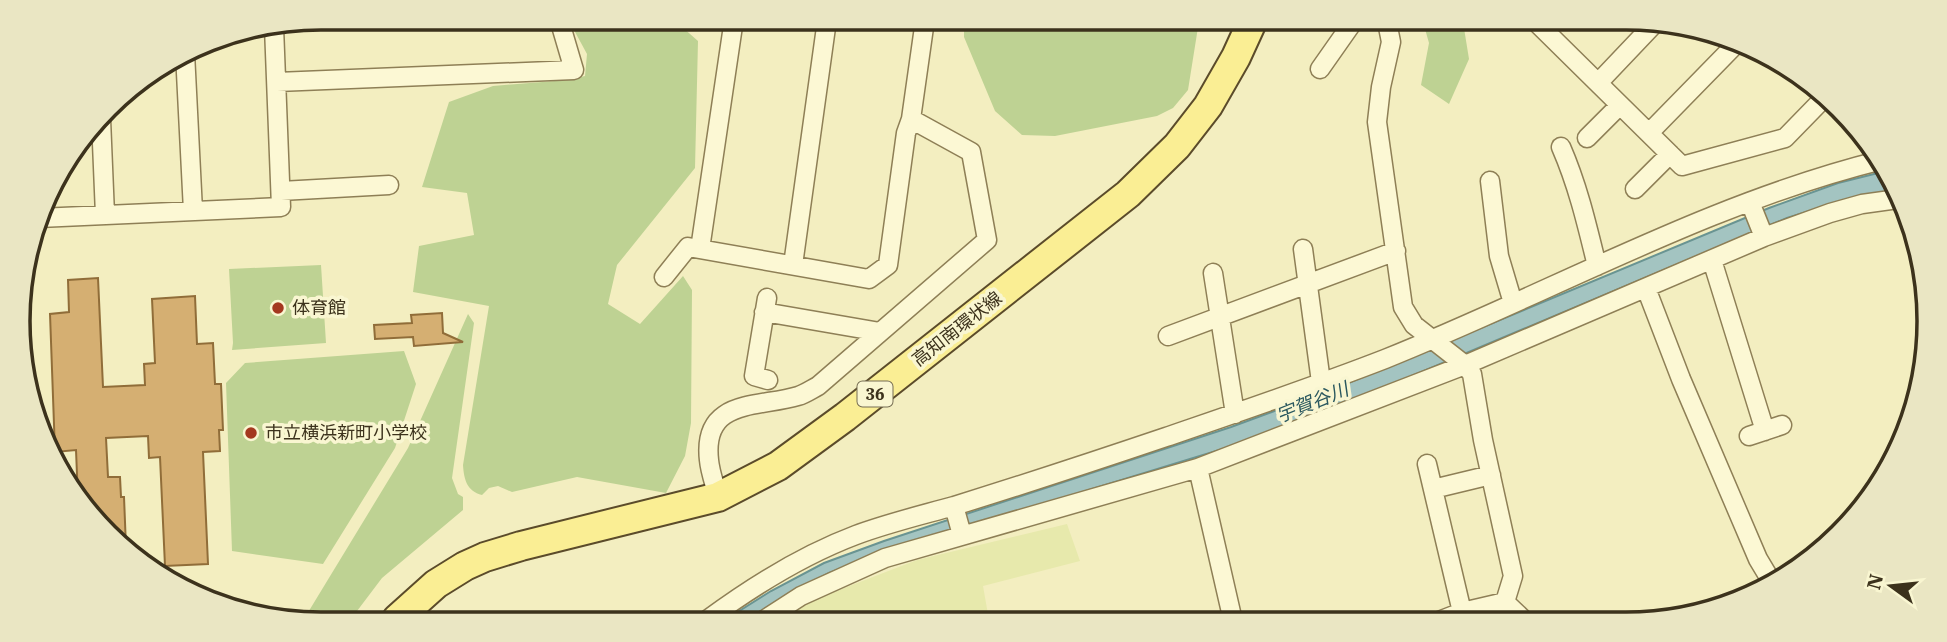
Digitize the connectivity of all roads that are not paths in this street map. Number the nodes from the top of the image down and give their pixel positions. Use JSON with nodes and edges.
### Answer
{"nodes":[{"id":1,"x":562,"y":30,"type":"edge"},
{"id":2,"x":732,"y":30,"type":"edge"},
{"id":3,"x":826,"y":30,"type":"edge"},
{"id":4,"x":924,"y":30,"type":"edge"},
{"id":5,"x":1248,"y":30,"type":"edge"},
{"id":6,"x":1347,"y":30,"type":"edge"},
{"id":7,"x":1389,"y":30,"type":"edge"},
{"id":8,"x":1544,"y":30,"type":"edge"},
{"id":9,"x":1648,"y":30,"type":"edge"},
{"id":10,"x":274,"y":33,"type":"edge"},
{"id":11,"x":1730,"y":49,"type":"edge"},
{"id":12,"x":186,"y":63,"type":"edge"},
{"id":13,"x":1320,"y":69,"type":"dead end"},
{"id":14,"x":277,"y":82,"type":"junction"},
{"id":15,"x":1598,"y":83,"type":"junction"},
{"id":16,"x":1819,"y":103,"type":"edge"},
{"id":17,"x":1620,"y":105,"type":"junction"},
{"id":18,"x":911,"y":119,"type":"junction"},
{"id":19,"x":101,"y":130,"type":"edge"},
{"id":20,"x":1649,"y":133,"type":"junction"},
{"id":21,"x":1587,"y":138,"type":"dead end"},
{"id":22,"x":1561,"y":147,"type":"dead end"},
{"id":23,"x":1670,"y":154,"type":"junction"},
{"id":24,"x":1870,"y":163,"type":"edge"},
{"id":25,"x":1490,"y":181,"type":"dead end"},
{"id":26,"x":389,"y":185,"type":"dead end"},
{"id":27,"x":1635,"y":189,"type":"dead end"},
{"id":28,"x":281,"y":191,"type":"junction"},
{"id":29,"x":1891,"y":200,"type":"edge"},
{"id":30,"x":1751,"y":205,"type":"junction"},
{"id":31,"x":193,"y":211,"type":"junction"},
{"id":32,"x":105,"y":215,"type":"junction"},
{"id":33,"x":49,"y":218,"type":"edge"},
{"id":34,"x":1763,"y":234,"type":"junction"},
{"id":35,"x":700,"y":249,"type":"junction"},
{"id":36,"x":1303,"y":249,"type":"dead end"},
{"id":37,"x":1396,"y":251,"type":"junction"},
{"id":38,"x":1712,"y":260,"type":"junction"},
{"id":39,"x":793,"y":265,"type":"junction"},
{"id":40,"x":1597,"y":266,"type":"junction"},
{"id":41,"x":1213,"y":274,"type":"dead end"},
{"id":42,"x":664,"y":277,"type":"dead end"},
{"id":43,"x":1308,"y":284,"type":"junction"},
{"id":44,"x":1646,"y":288,"type":"junction"},
{"id":45,"x":1513,"y":303,"type":"junction"},
{"id":46,"x":1219,"y":317,"type":"junction"},
{"id":47,"x":880,"y":332,"type":"junction"},
{"id":48,"x":1168,"y":336,"type":"dead end"},
{"id":49,"x":1433,"y":340,"type":"junction"},
{"id":50,"x":1461,"y":363,"type":"junction"},
{"id":51,"x":768,"y":380,"type":"dead end"},
{"id":52,"x":1321,"y":382,"type":"junction"},
{"id":53,"x":1235,"y":414,"type":"junction"},
{"id":54,"x":1765,"y":430,"type":"dead end"},
{"id":55,"x":1427,"y":464,"type":"dead end"},
{"id":56,"x":1198,"y":468,"type":"junction"},
{"id":57,"x":1491,"y":475,"type":"junction"},
{"id":58,"x":1433,"y":489,"type":"junction"},
{"id":59,"x":718,"y":497,"type":"junction"},
{"id":60,"x":955,"y":508,"type":"junction"},
{"id":61,"x":962,"y":533,"type":"junction"},
{"id":62,"x":1768,"y":575,"type":"edge"},
{"id":63,"x":1505,"y":601,"type":"junction"},
{"id":64,"x":405,"y":612,"type":"edge"},
{"id":65,"x":718,"y":612,"type":"edge"},
{"id":66,"x":776,"y":612,"type":"edge"},
{"id":67,"x":1231,"y":612,"type":"edge"},
{"id":68,"x":1462,"y":612,"type":"joint"},
{"id":69,"x":1515,"y":612,"type":"edge"}],
"edges":[{"from":1,"to":14,"type":"street"},
{"from":2,"to":35,"type":"street"},
{"from":3,"to":39,"type":"street"},
{"from":4,"to":18,"type":"street"},
{"from":5,"to":59,"type":"main road","name":"高知南環状線","number":"36"},
{"from":6,"to":13,"type":"street"},
{"from":7,"to":37,"type":"street"},
{"from":8,"to":15,"type":"street"},
{"from":9,"to":15,"type":"street"},
{"from":10,"to":14,"type":"street"},
{"from":11,"to":20,"type":"street"},
{"from":12,"to":31,"type":"street"},
{"from":14,"to":28,"type":"street"},
{"from":15,"to":17,"type":"street"},
{"from":16,"to":23,"type":"street"},
{"from":17,"to":20,"type":"street"},
{"from":17,"to":21,"type":"street"},
{"from":18,"to":39,"type":"street"},
{"from":18,"to":47,"type":"street"},
{"from":19,"to":32,"type":"street"},
{"from":20,"to":23,"type":"street"},
{"from":22,"to":40,"type":"street"},
{"from":23,"to":27,"type":"street"},
{"from":24,"to":30,"type":"street"},
{"from":25,"to":45,"type":"street"},
{"from":26,"to":28,"type":"street"},
{"from":28,"to":31,"type":"street"},
{"from":29,"to":34,"type":"street"},
{"from":30,"to":34,"type":"street"},
{"from":30,"to":40,"type":"street"},
{"from":31,"to":32,"type":"street"},
{"from":32,"to":33,"type":"street"},
{"from":34,"to":38,"type":"street"},
{"from":35,"to":39,"type":"street"},
{"from":35,"to":42,"type":"street"},
{"from":36,"to":43,"type":"street"},
{"from":37,"to":43,"type":"street"},
{"from":37,"to":49,"type":"street"},
{"from":38,"to":44,"type":"street"},
{"from":38,"to":54,"type":"street"},
{"from":40,"to":45,"type":"street"},
{"from":41,"to":46,"type":"street"},
{"from":43,"to":46,"type":"street"},
{"from":43,"to":52,"type":"street"},
{"from":44,"to":50,"type":"street"},
{"from":44,"to":62,"type":"street"},
{"from":45,"to":49,"type":"street"},
{"from":46,"to":48,"type":"street"},
{"from":46,"to":53,"type":"street"},
{"from":47,"to":51,"type":"street"},
{"from":47,"to":59,"type":"street"},
{"from":49,"to":50,"type":"street"},
{"from":49,"to":52,"type":"street"},
{"from":50,"to":56,"type":"street"},
{"from":50,"to":57,"type":"street"},
{"from":52,"to":53,"type":"street"},
{"from":53,"to":60,"type":"street"},
{"from":55,"to":58,"type":"street"},
{"from":56,"to":61,"type":"street"},
{"from":56,"to":67,"type":"street"},
{"from":57,"to":58,"type":"street"},
{"from":57,"to":63,"type":"street"},
{"from":58,"to":68,"type":"street"},
{"from":59,"to":64,"type":"main road","name":"高知南環状線","number":"36"},
{"from":60,"to":61,"type":"street"},
{"from":60,"to":65,"type":"street"},
{"from":61,"to":66,"type":"street"},
{"from":63,"to":68,"type":"street"},
{"from":63,"to":69,"type":"street"}]}
